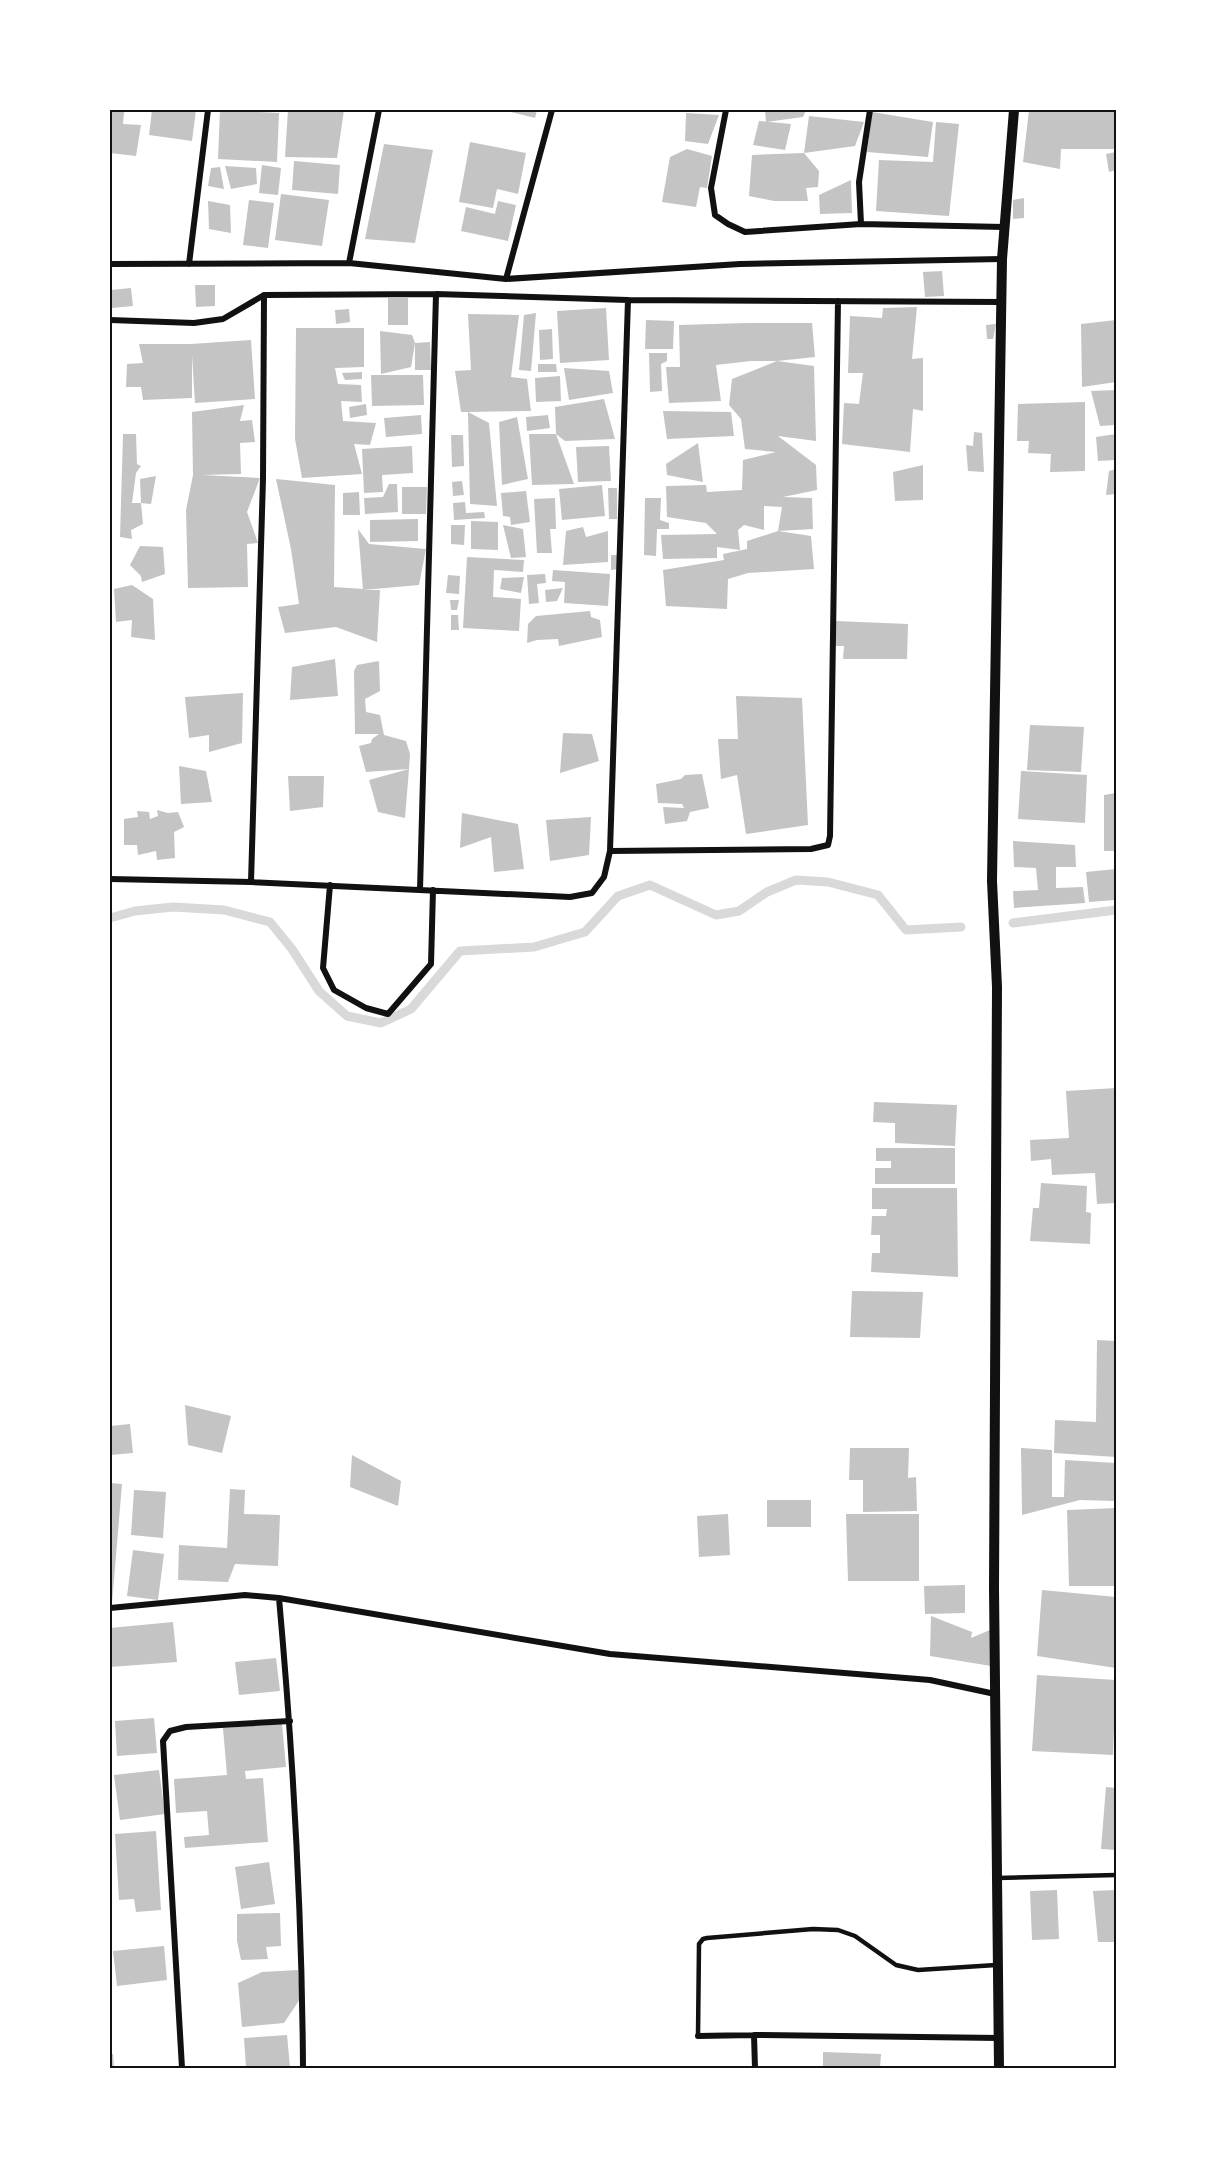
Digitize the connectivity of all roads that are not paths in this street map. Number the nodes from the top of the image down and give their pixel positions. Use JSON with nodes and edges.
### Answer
{"nodes":[{"id":1,"x":208,"y":110,"type":"edge"},
{"id":2,"x":379,"y":110,"type":"edge"},
{"id":3,"x":552,"y":110,"type":"edge"},
{"id":4,"x":726,"y":110,"type":"edge"},
{"id":5,"x":870,"y":110,"type":"edge"},
{"id":6,"x":1014,"y":110,"type":"edge"},
{"id":7,"x":861,"y":224,"type":"junction"},
{"id":8,"x":1004,"y":227,"type":"junction"},
{"id":9,"x":1002,"y":259,"type":"junction"},
{"id":10,"x":350,"y":263,"type":"junction"},
{"id":11,"x":110,"y":264,"type":"edge"},
{"id":12,"x":189,"y":264,"type":"junction"},
{"id":13,"x":506,"y":279,"type":"junction"},
{"id":14,"x":436,"y":294,"type":"junction"},
{"id":15,"x":264,"y":295,"type":"junction"},
{"id":16,"x":628,"y":300,"type":"junction"},
{"id":17,"x":838,"y":301,"type":"junction"},
{"id":18,"x":1001,"y":302,"type":"junction"},
{"id":19,"x":110,"y":320,"type":"edge"},
{"id":20,"x":610,"y":851,"type":"junction"},
{"id":21,"x":110,"y":879,"type":"edge"},
{"id":22,"x":251,"y":882,"type":"junction"},
{"id":23,"x":330,"y":885,"type":"junction"},
{"id":24,"x":420,"y":890,"type":"junction"},
{"id":25,"x":433,"y":890,"type":"junction"},
{"id":26,"x":279,"y":1598,"type":"junction"},
{"id":27,"x":110,"y":1608,"type":"edge"},
{"id":28,"x":994,"y":1694,"type":"junction"},
{"id":29,"x":290,"y":1721,"type":"junction"},
{"id":30,"x":1116,"y":1875,"type":"edge"},
{"id":31,"x":997,"y":1878,"type":"junction"},
{"id":32,"x":999,"y":1964,"type":"junction"},
{"id":33,"x":754,"y":2035,"type":"junction"},
{"id":34,"x":698,"y":2036,"type":"joint"},
{"id":35,"x":1000,"y":2038,"type":"junction"},
{"id":36,"x":182,"y":2068,"type":"edge"},
{"id":37,"x":303,"y":2068,"type":"edge"},
{"id":38,"x":755,"y":2068,"type":"edge"},
{"id":39,"x":999,"y":2068,"type":"edge"}],
"edges":[{"from":1,"to":12,"type":"street"},
{"from":2,"to":10,"type":"street"},
{"from":3,"to":13,"type":"street"},
{"from":4,"to":7,"type":"street"},
{"from":5,"to":7,"type":"street"},
{"from":6,"to":8,"type":"street"},
{"from":7,"to":8,"type":"street"},
{"from":8,"to":9,"type":"street"},
{"from":9,"to":13,"type":"street"},
{"from":9,"to":18,"type":"street"},
{"from":10,"to":12,"type":"street"},
{"from":10,"to":13,"type":"street"},
{"from":11,"to":12,"type":"street"},
{"from":14,"to":15,"type":"street"},
{"from":14,"to":16,"type":"street"},
{"from":14,"to":24,"type":"street"},
{"from":15,"to":19,"type":"street"},
{"from":15,"to":22,"type":"street"},
{"from":16,"to":17,"type":"street"},
{"from":16,"to":20,"type":"street"},
{"from":17,"to":18,"type":"street"},
{"from":17,"to":20,"type":"street"},
{"from":18,"to":28,"type":"street"},
{"from":20,"to":25,"type":"street"},
{"from":21,"to":22,"type":"street"},
{"from":22,"to":23,"type":"street"},
{"from":23,"to":24,"type":"street"},
{"from":23,"to":25,"type":"street"},
{"from":24,"to":25,"type":"street"},
{"from":26,"to":27,"type":"street"},
{"from":26,"to":28,"type":"street"},
{"from":26,"to":29,"type":"street"},
{"from":28,"to":31,"type":"street"},
{"from":29,"to":36,"type":"street"},
{"from":29,"to":37,"type":"street"},
{"from":30,"to":31,"type":"lane"},
{"from":31,"to":32,"type":"street"},
{"from":32,"to":34,"type":"lane"},
{"from":32,"to":35,"type":"street"},
{"from":33,"to":34,"type":"street"},
{"from":33,"to":35,"type":"street"},
{"from":33,"to":38,"type":"street"},
{"from":35,"to":39,"type":"street"}]}
